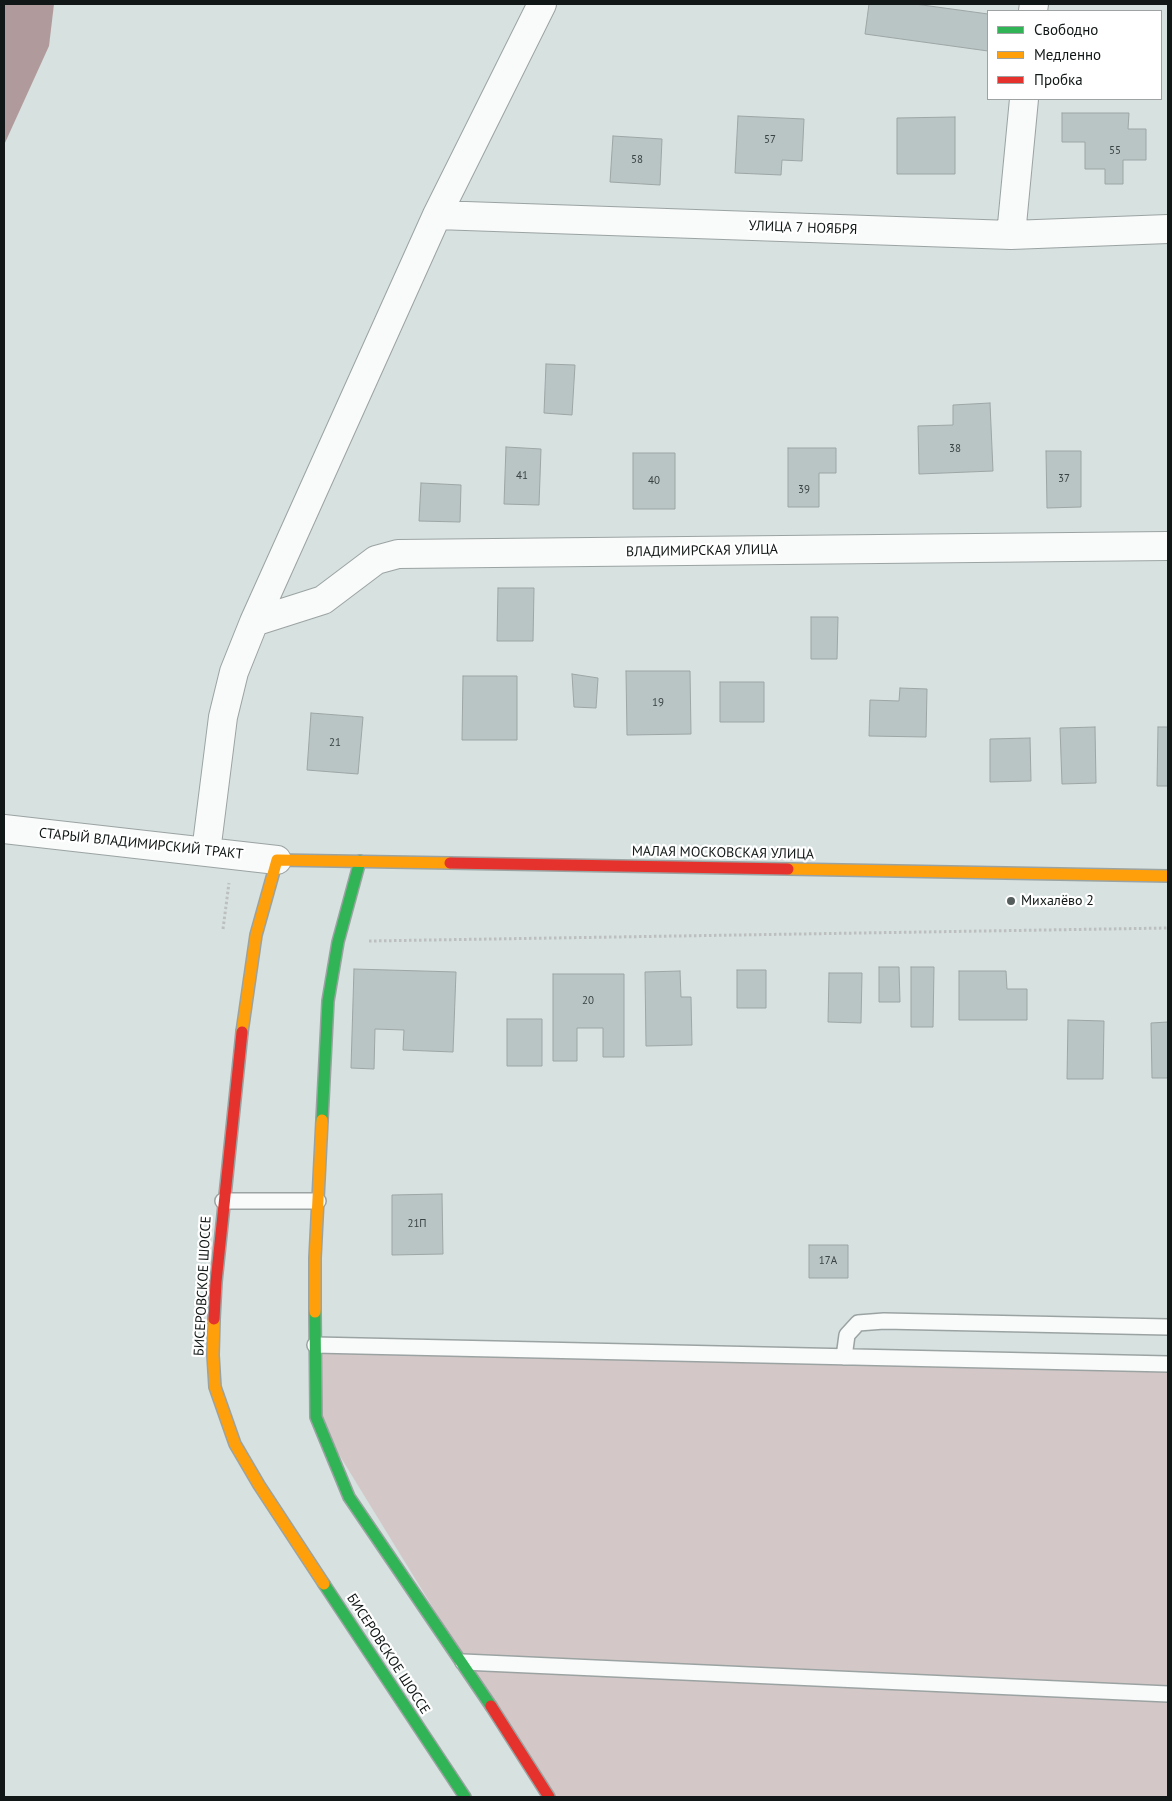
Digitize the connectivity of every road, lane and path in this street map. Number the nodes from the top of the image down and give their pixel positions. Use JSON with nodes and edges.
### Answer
{"nodes":[{"id":1,"x":542,"y":4,"type":"edge"},
{"id":2,"x":1024,"y":100,"type":"edge"},
{"id":3,"x":437,"y":216,"type":"junction"},
{"id":4,"x":1168,"y":229,"type":"edge"},
{"id":5,"x":1011,"y":235,"type":"junction"},
{"id":6,"x":1168,"y":546,"type":"edge"},
{"id":7,"x":254,"y":622,"type":"junction"},
{"id":8,"x":4,"y":829,"type":"edge"},
{"id":9,"x":206,"y":852,"type":"junction"},
{"id":10,"x":277,"y":860,"type":"junction"},
{"id":11,"x":360,"y":861,"type":"junction"},
{"id":12,"x":1168,"y":876,"type":"edge"},
{"id":13,"x":1168,"y":928,"type":"edge"},
{"id":14,"x":338,"y":942,"type":"junction"},
{"id":15,"x":223,"y":1201,"type":"junction"},
{"id":16,"x":318,"y":1202,"type":"junction"},
{"id":17,"x":1168,"y":1327,"type":"edge"},
{"id":18,"x":315,"y":1345,"type":"junction"},
{"id":19,"x":844,"y":1356,"type":"junction"},
{"id":20,"x":1168,"y":1364,"type":"edge"},
{"id":21,"x":463,"y":1662,"type":"junction"},
{"id":22,"x":1168,"y":1694,"type":"edge"},
{"id":23,"x":465,"y":1797,"type":"edge"},
{"id":24,"x":549,"y":1797,"type":"edge"}],
"edges":[{"from":1,"to":3,"type":"street"},
{"from":2,"to":5,"type":"street"},
{"from":3,"to":5,"type":"street","name":"УЛИЦА 7 НОЯБРЯ"},
{"from":3,"to":7,"type":"street"},
{"from":4,"to":5,"type":"street","name":"УЛИЦА 7 НОЯБРЯ"},
{"from":6,"to":7,"type":"street","name":"ВЛАДИМИРСКАЯ УЛИЦА"},
{"from":7,"to":9,"type":"street"},
{"from":8,"to":9,"type":"street","name":"СТАРЫЙ ВЛАДИМИРСКИЙ ТРАКТ"},
{"from":9,"to":10,"type":"street","name":"СТАРЫЙ ВЛАДИМИРСКИЙ ТРАКТ"},
{"from":10,"to":11,"type":"main road","name":"МАЛАЯ МОСКОВСКАЯ УЛИЦА"},
{"from":10,"to":15,"type":"main road","name":"БИСЕРОВСКОЕ ШОССЕ"},
{"from":11,"to":12,"type":"main road","name":"МАЛАЯ МОСКОВСКАЯ УЛИЦА"},
{"from":11,"to":14,"type":"main road"},
{"from":13,"to":14,"type":"path"},
{"from":14,"to":16,"type":"main road"},
{"from":15,"to":16,"type":"lane"},
{"from":15,"to":23,"type":"main road","name":"БИСЕРОВСКОЕ ШОССЕ"},
{"from":16,"to":18,"type":"main road"},
{"from":17,"to":19,"type":"lane"},
{"from":18,"to":19,"type":"lane"},
{"from":18,"to":21,"type":"main road"},
{"from":19,"to":20,"type":"lane"},
{"from":21,"to":22,"type":"lane"},
{"from":21,"to":24,"type":"main road"}]}
